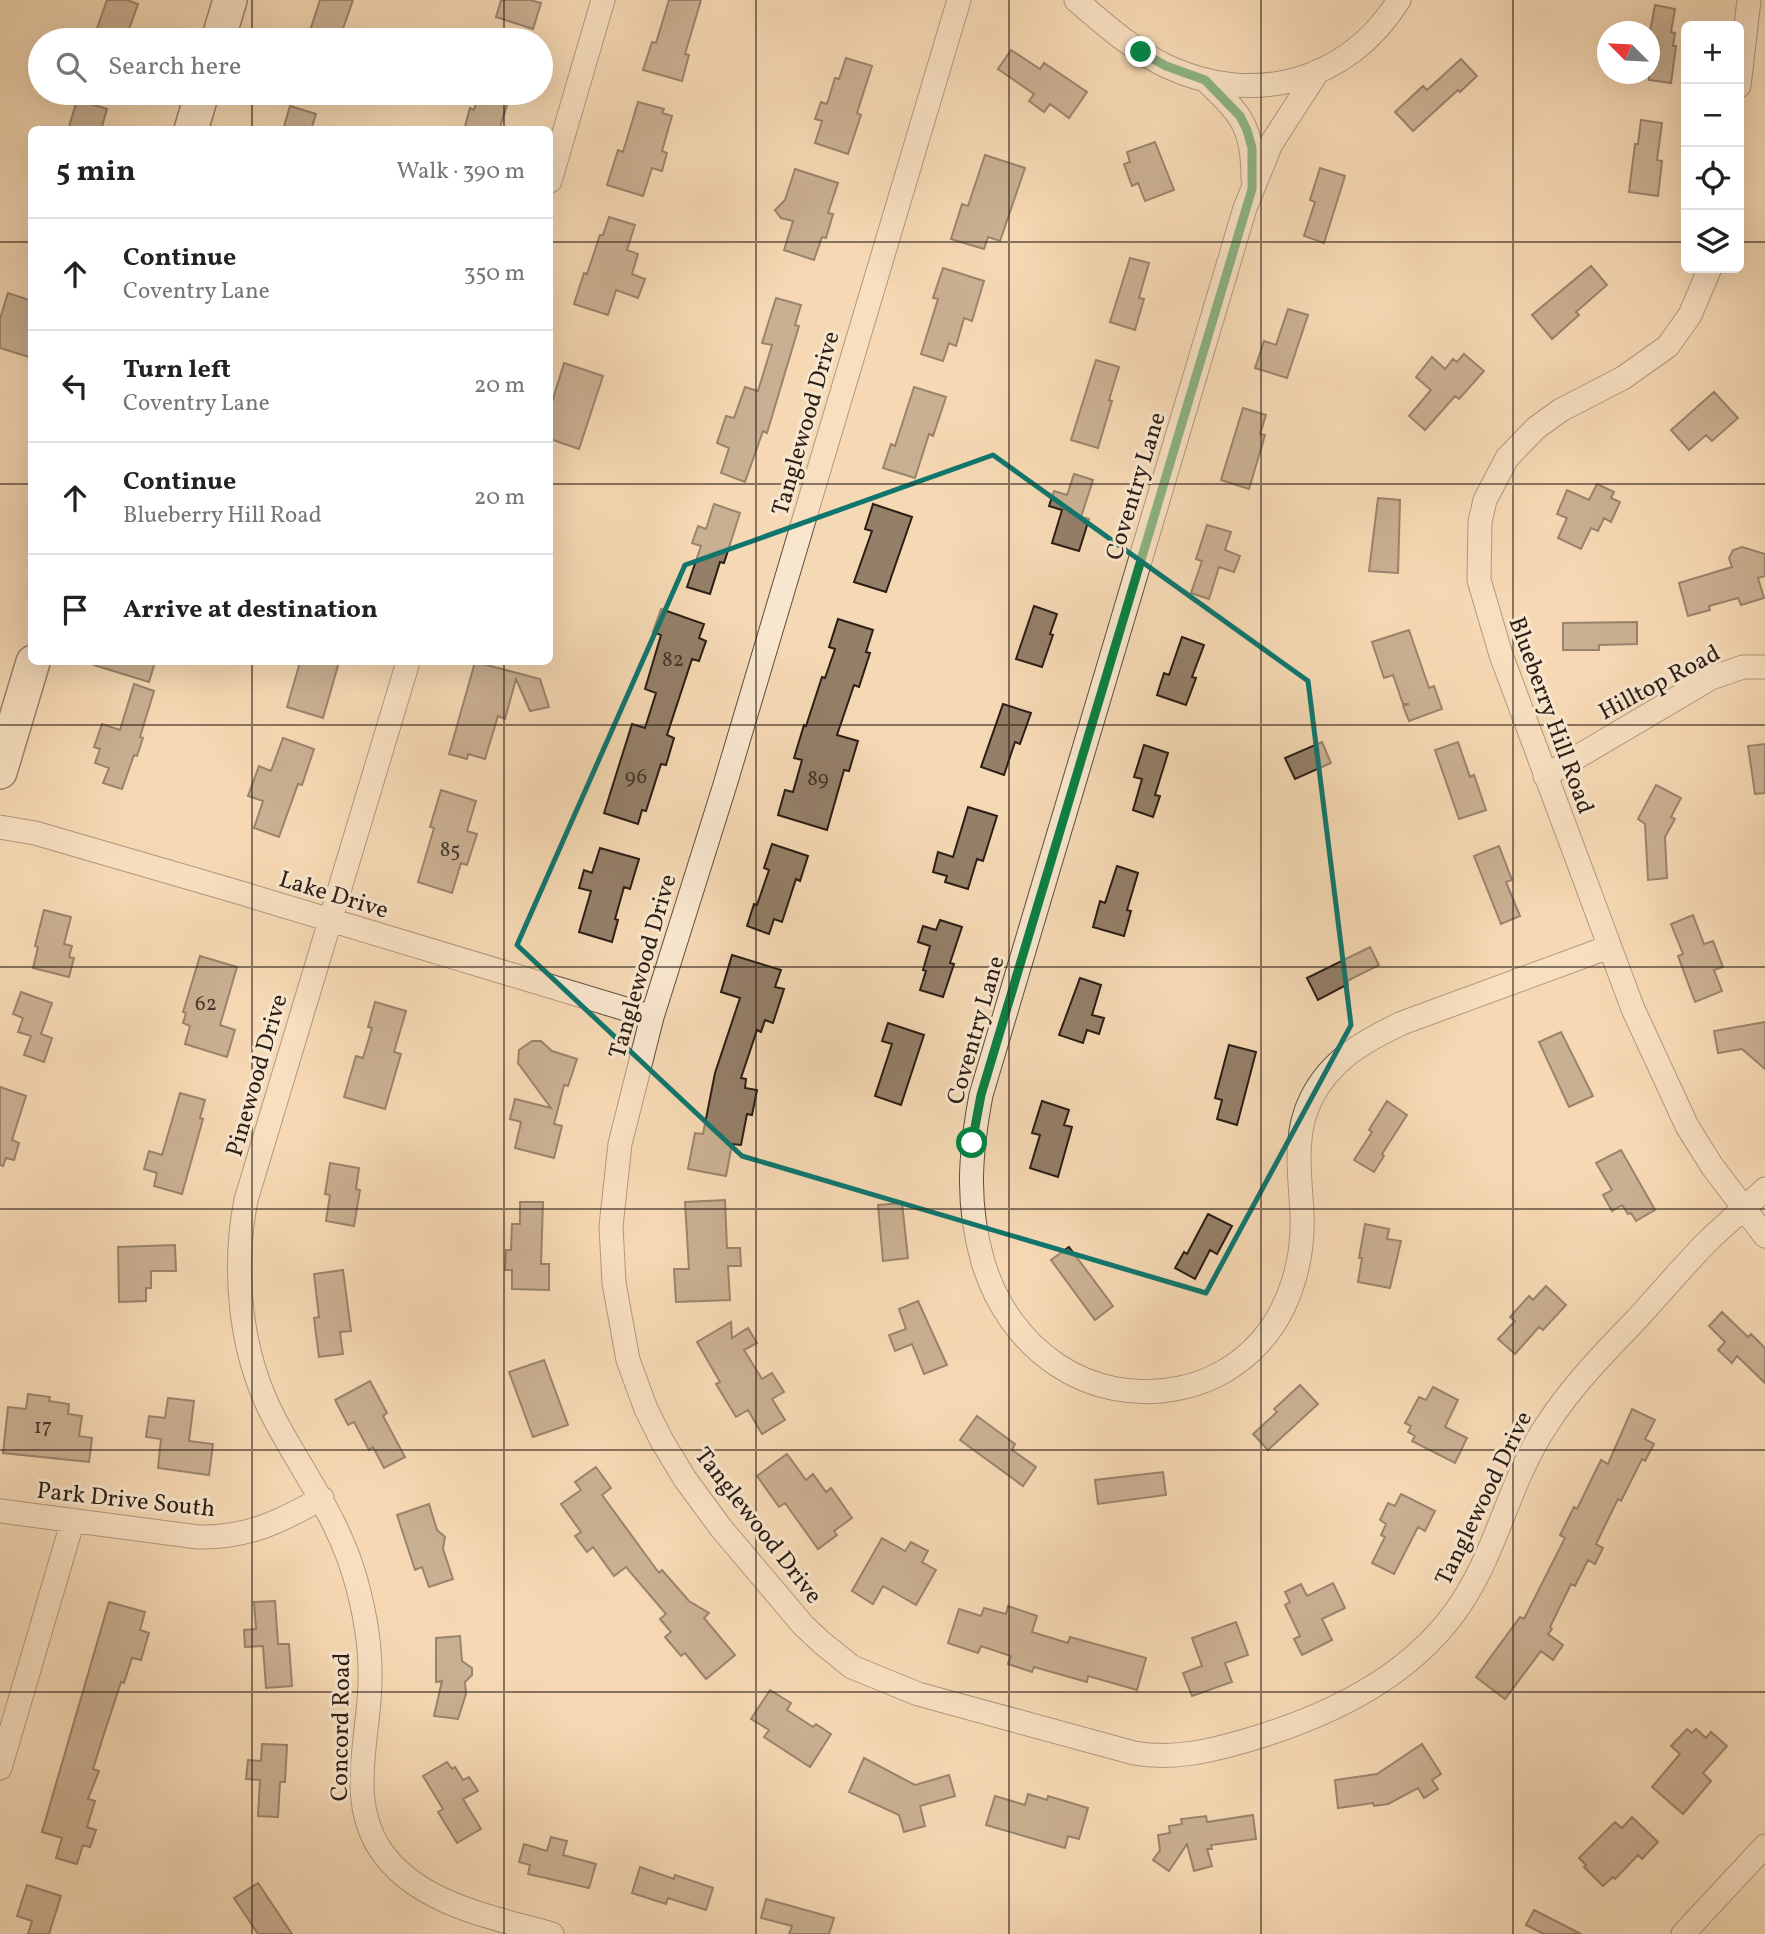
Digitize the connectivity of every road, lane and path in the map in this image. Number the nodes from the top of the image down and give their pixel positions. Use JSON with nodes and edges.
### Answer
{"nodes":[{"id":1,"x":230,"y":0,"type":"edge"},
{"id":2,"x":603,"y":0,"type":"edge"},
{"id":3,"x":959,"y":0,"type":"edge"},
{"id":4,"x":1076,"y":0,"type":"edge"},
{"id":5,"x":1399,"y":0,"type":"edge"},
{"id":6,"x":1749,"y":0,"type":"edge"},
{"id":7,"x":222,"y":28,"type":"edge"},
{"id":8,"x":1318,"y":71,"type":"junction"},
{"id":9,"x":1205,"y":80,"type":"junction"},
{"id":10,"x":1739,"y":84,"type":"edge"},
{"id":11,"x":198,"y":105,"type":"edge"},
{"id":12,"x":192,"y":126,"type":"edge"},
{"id":13,"x":553,"y":171,"type":"edge"},
{"id":14,"x":1252,"y":189,"type":"junction"},
{"id":15,"x":1708,"y":273,"type":"edge"},
{"id":16,"x":32,"y":665,"type":"edge"},
{"id":17,"x":407,"y":665,"type":"edge"},
{"id":18,"x":1765,"y":667,"type":"edge"},
{"id":19,"x":0,"y":772,"type":"edge"},
{"id":20,"x":1545,"y":776,"type":"junction"},
{"id":21,"x":0,"y":827,"type":"edge"},
{"id":22,"x":329,"y":921,"type":"junction"},
{"id":23,"x":1609,"y":947,"type":"junction"},
{"id":24,"x":652,"y":1017,"type":"junction"},
{"id":25,"x":1765,"y":1189,"type":"edge"},
{"id":26,"x":1744,"y":1209,"type":"junction"},
{"id":27,"x":1765,"y":1236,"type":"edge"},
{"id":28,"x":322,"y":1498,"type":"junction"},
{"id":29,"x":0,"y":1511,"type":"edge"},
{"id":30,"x":73,"y":1520,"type":"junction"},
{"id":31,"x":0,"y":1768,"type":"edge"},
{"id":32,"x":1765,"y":1846,"type":"edge"},
{"id":33,"x":552,"y":1934,"type":"edge"},
{"id":34,"x":1683,"y":1934,"type":"edge"}],
"edges":[{"from":1,"to":7,"type":"main road"},
{"from":2,"to":13,"type":"street"},
{"from":3,"to":24,"type":"street","name":"Tanglewood Drive"},
{"from":4,"to":9,"type":"street"},
{"from":5,"to":8,"type":"street"},
{"from":6,"to":10,"type":"street"},
{"from":8,"to":9,"type":"street"},
{"from":8,"to":14,"type":"street","name":"Coventry Lane"},
{"from":9,"to":14,"type":"street","name":"Coventry Lane"},
{"from":11,"to":12,"type":"main road"},
{"from":14,"to":23,"type":"street","name":"Coventry Lane"},
{"from":15,"to":20,"type":"street","name":"Blueberry Hill Road"},
{"from":16,"to":19,"type":"main road"},
{"from":17,"to":22,"type":"street","name":"Pinewood Drive"},
{"from":18,"to":20,"type":"street","name":"Hilltop Road"},
{"from":20,"to":23,"type":"street","name":"Blueberry Hill Road"},
{"from":21,"to":22,"type":"street","name":"Lake Drive"},
{"from":22,"to":24,"type":"street","name":"Lake Drive"},
{"from":22,"to":28,"type":"street","name":"Pinewood Drive"},
{"from":23,"to":26,"type":"street","name":"Blueberry Hill Road"},
{"from":24,"to":26,"type":"street","name":"Tanglewood Drive"},
{"from":25,"to":26,"type":"street","name":"Tanglewood Drive"},
{"from":26,"to":27,"type":"street","name":"Blueberry Hill Road"},
{"from":28,"to":30,"type":"street","name":"Park Drive South"},
{"from":28,"to":33,"type":"street","name":"Concord Road"},
{"from":29,"to":30,"type":"street","name":"Park Drive South"},
{"from":30,"to":31,"type":"street"},
{"from":32,"to":34,"type":"street"}]}
